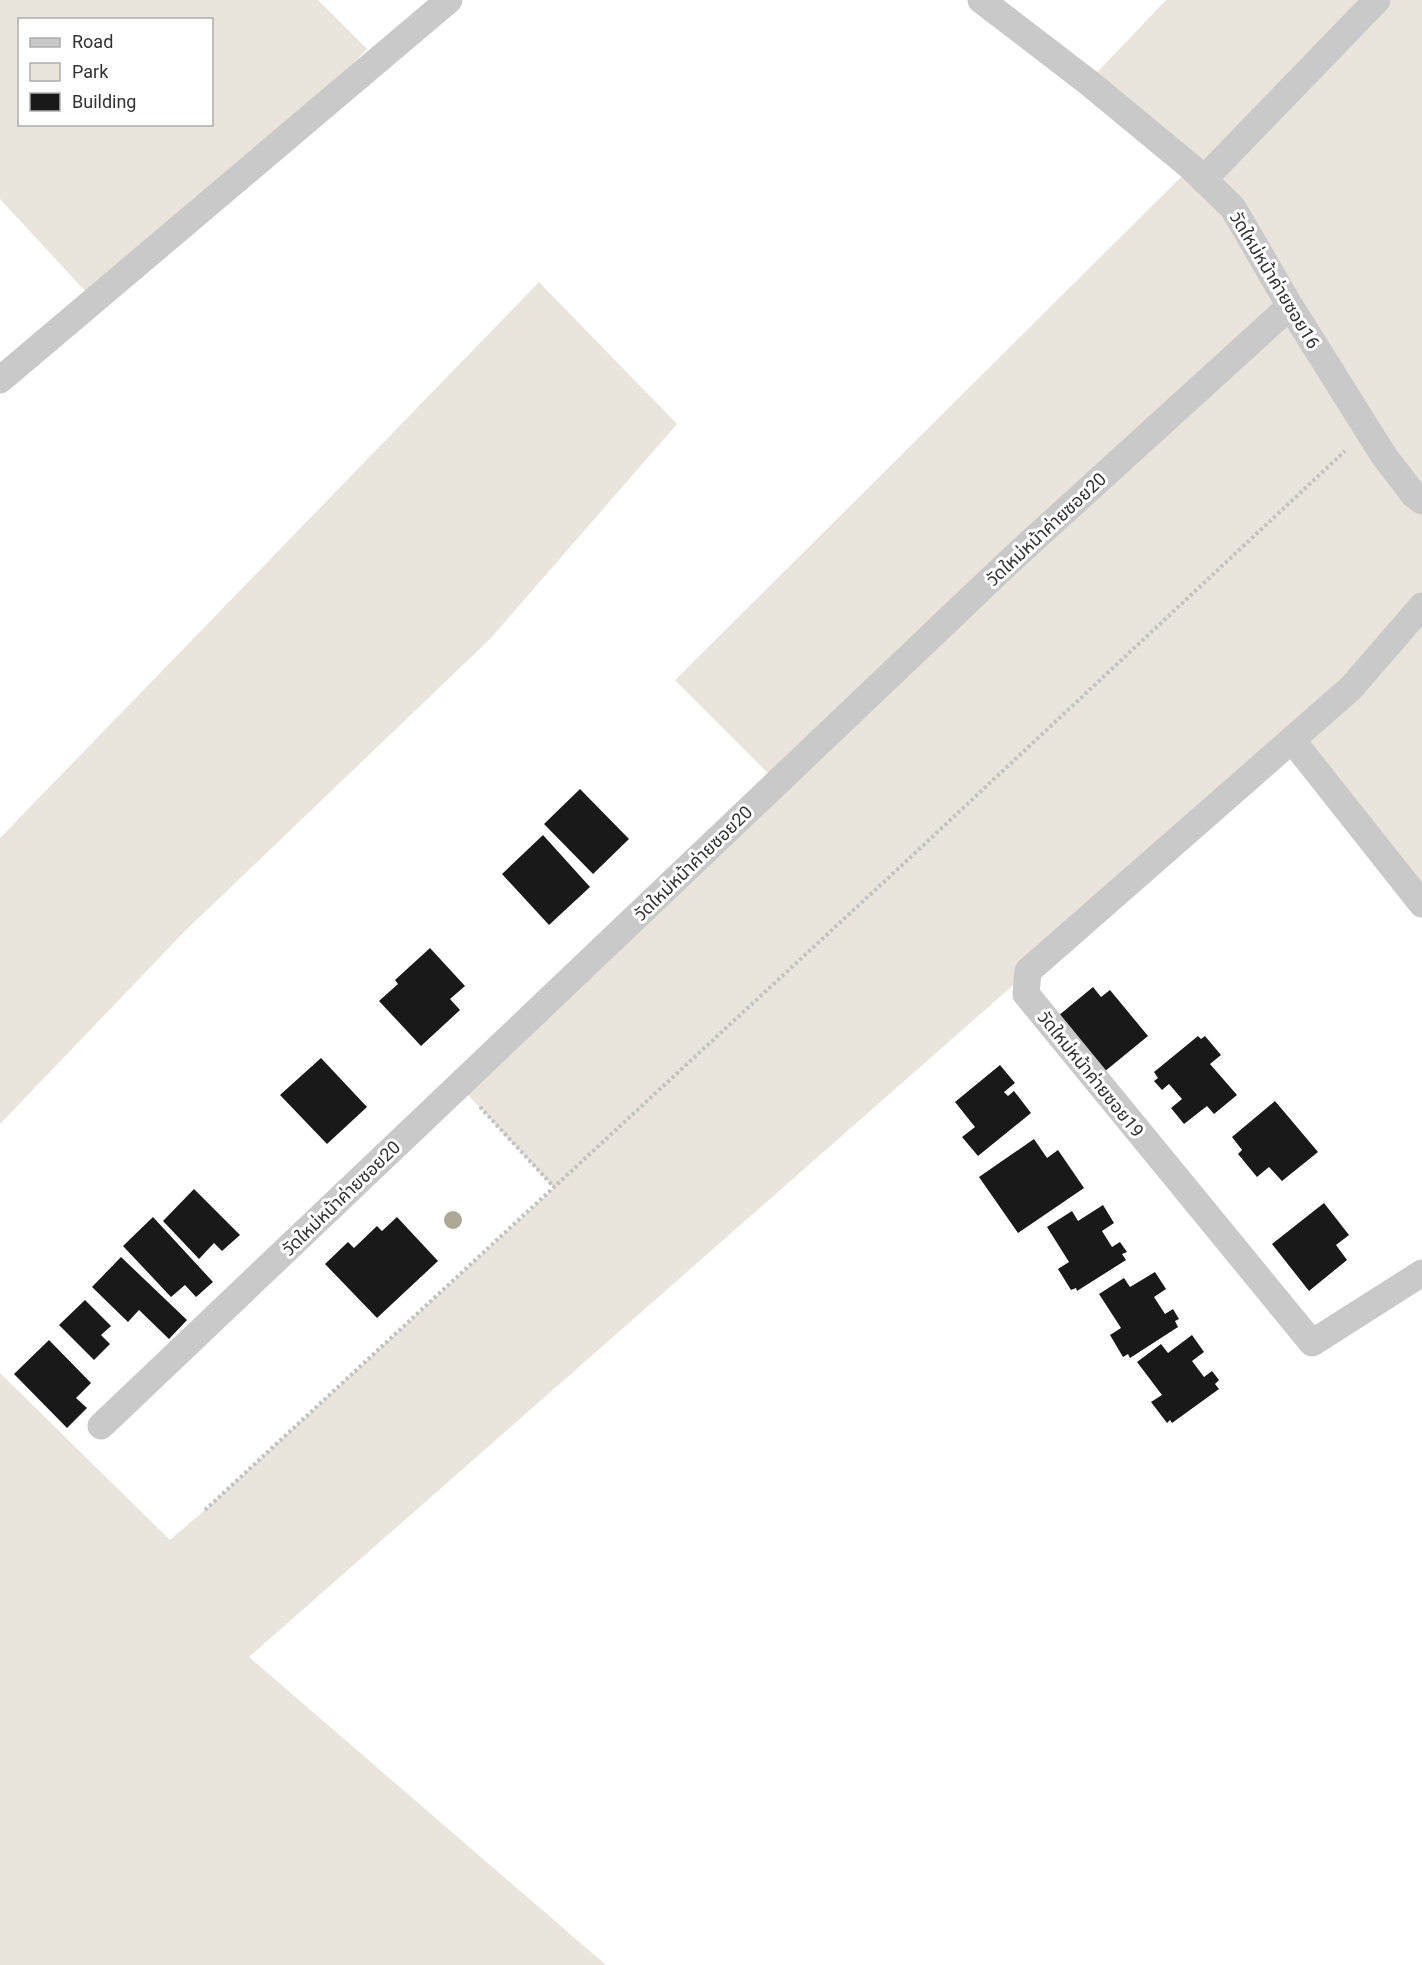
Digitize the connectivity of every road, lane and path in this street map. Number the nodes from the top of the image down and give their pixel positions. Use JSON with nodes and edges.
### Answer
{"nodes":[{"id":1,"x":449,"y":0,"type":"edge"},
{"id":2,"x":981,"y":0,"type":"edge"},
{"id":3,"x":1377,"y":0,"type":"edge"},
{"id":4,"x":1204,"y":179,"type":"junction"},
{"id":5,"x":1290,"y":306,"type":"junction"},
{"id":6,"x":0,"y":380,"type":"edge"},
{"id":7,"x":1367,"y":429,"type":"junction"},
{"id":8,"x":1422,"y":501,"type":"edge"},
{"id":9,"x":1422,"y":606,"type":"edge"},
{"id":10,"x":1292,"y":740,"type":"junction"},
{"id":11,"x":1422,"y":904,"type":"edge"},
{"id":12,"x":459,"y":1085,"type":"junction"},
{"id":13,"x":554,"y":1187,"type":"junction"},
{"id":14,"x":1422,"y":1273,"type":"edge"},
{"id":15,"x":101,"y":1426,"type":"dead end"},
{"id":16,"x":205,"y":1510,"type":"dead end"}],
"edges":[{"from":1,"to":6,"type":"street"},
{"from":2,"to":4,"type":"street","name":"วัดใหม่หน้าค่ายซอย16"},
{"from":3,"to":4,"type":"street"},
{"from":4,"to":5,"type":"street","name":"วัดใหม่หน้าค่ายซอย16"},
{"from":5,"to":7,"type":"street","name":"วัดใหม่หน้าค่ายซอย16"},
{"from":5,"to":12,"type":"street","name":"วัดใหม่หน้าค่ายซอย20"},
{"from":7,"to":8,"type":"street","name":"วัดใหม่หน้าค่ายซอย16"},
{"from":7,"to":13,"type":"path"},
{"from":9,"to":10,"type":"street","name":"วัดใหม่หน้าค่ายซอย19"},
{"from":10,"to":11,"type":"street"},
{"from":10,"to":14,"type":"street","name":"วัดใหม่หน้าค่ายซอย19"},
{"from":12,"to":13,"type":"path"},
{"from":12,"to":15,"type":"street","name":"วัดใหม่หน้าค่ายซอย20"},
{"from":13,"to":16,"type":"path"}]}
